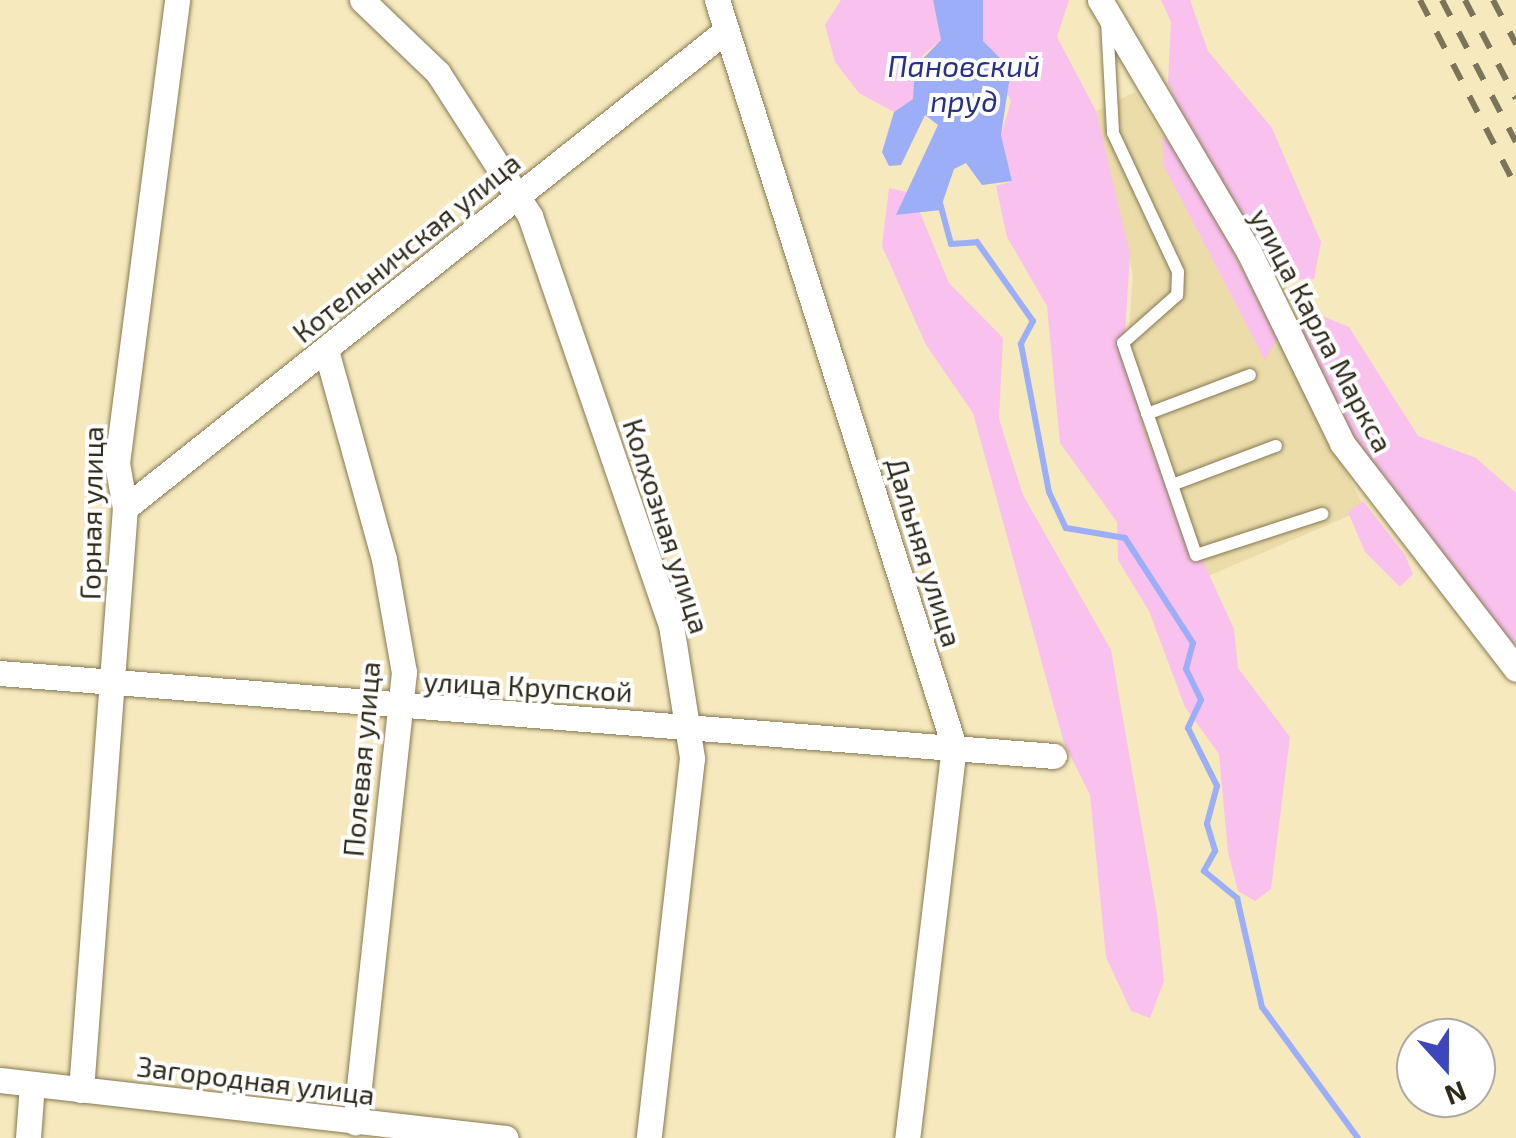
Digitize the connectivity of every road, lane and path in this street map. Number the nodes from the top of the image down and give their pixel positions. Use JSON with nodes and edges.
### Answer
{"nodes":[{"id":1,"x":177,"y":0,"type":"edge"},
{"id":2,"x":362,"y":0,"type":"edge"},
{"id":3,"x":717,"y":0,"type":"edge"},
{"id":4,"x":1104,"y":6,"type":"edge"},
{"id":5,"x":724,"y":32,"type":"junction"},
{"id":6,"x":518,"y":194,"type":"junction"},
{"id":7,"x":326,"y":350,"type":"junction"},
{"id":8,"x":1250,"y":374,"type":"dead end"},
{"id":9,"x":1147,"y":414,"type":"junction"},
{"id":10,"x":1276,"y":446,"type":"dead end"},
{"id":11,"x":1172,"y":485,"type":"junction"},
{"id":12,"x":125,"y":508,"type":"junction"},
{"id":13,"x":1322,"y":514,"type":"dead end"},
{"id":14,"x":1516,"y":670,"type":"edge"},
{"id":15,"x":0,"y":673,"type":"edge"},
{"id":16,"x":115,"y":683,"type":"junction"},
{"id":17,"x":398,"y":708,"type":"junction"},
{"id":18,"x":691,"y":726,"type":"junction"},
{"id":19,"x":954,"y":746,"type":"junction"},
{"id":20,"x":1054,"y":756,"type":"dead end"},
{"id":21,"x":0,"y":1080,"type":"edge"},
{"id":22,"x":32,"y":1084,"type":"junction"},
{"id":23,"x":81,"y":1090,"type":"junction"},
{"id":24,"x":355,"y":1122,"type":"junction"},
{"id":25,"x":394,"y":1133,"type":"edge"},
{"id":26,"x":28,"y":1138,"type":"edge"},
{"id":27,"x":506,"y":1138,"type":"edge"},
{"id":28,"x":649,"y":1138,"type":"edge"},
{"id":29,"x":906,"y":1138,"type":"edge"}],
"edges":[{"from":1,"to":12,"type":"street","name":"Горная улица"},
{"from":2,"to":6,"type":"street","name":"Колхозная улица"},
{"from":3,"to":5,"type":"street","name":"Дальняя улица"},
{"from":4,"to":9,"type":"lane"},
{"from":4,"to":14,"type":"street","name":"улица Карла Маркса"},
{"from":5,"to":6,"type":"street","name":"Котельничская улица"},
{"from":5,"to":19,"type":"street","name":"Дальняя улица"},
{"from":6,"to":7,"type":"street","name":"Котельничская улица"},
{"from":6,"to":18,"type":"street","name":"Колхозная улица"},
{"from":7,"to":12,"type":"street","name":"Котельничская улица"},
{"from":7,"to":17,"type":"street","name":"Полевая улица"},
{"from":8,"to":9,"type":"lane"},
{"from":9,"to":11,"type":"lane"},
{"from":10,"to":11,"type":"lane"},
{"from":11,"to":13,"type":"lane"},
{"from":12,"to":16,"type":"street","name":"Горная улица"},
{"from":15,"to":16,"type":"street","name":"улица Крупской"},
{"from":16,"to":17,"type":"street","name":"улица Крупской"},
{"from":16,"to":23,"type":"street","name":"Горная улица"},
{"from":17,"to":18,"type":"street","name":"улица Крупской"},
{"from":17,"to":24,"type":"street","name":"Полевая улица"},
{"from":18,"to":19,"type":"street","name":"улица Крупской"},
{"from":18,"to":28,"type":"street","name":"Колхозная улица"},
{"from":19,"to":20,"type":"street","name":"улица Крупской"},
{"from":19,"to":29,"type":"street","name":"Дальняя улица"},
{"from":21,"to":22,"type":"street","name":"Загородная улица"},
{"from":22,"to":23,"type":"street","name":"Загородная улица"},
{"from":22,"to":26,"type":"street"},
{"from":23,"to":24,"type":"street","name":"Загородная улица"},
{"from":24,"to":25,"type":"street","name":"Загородная улица"},
{"from":25,"to":27,"type":"street","name":"Загородная улица"}]}
